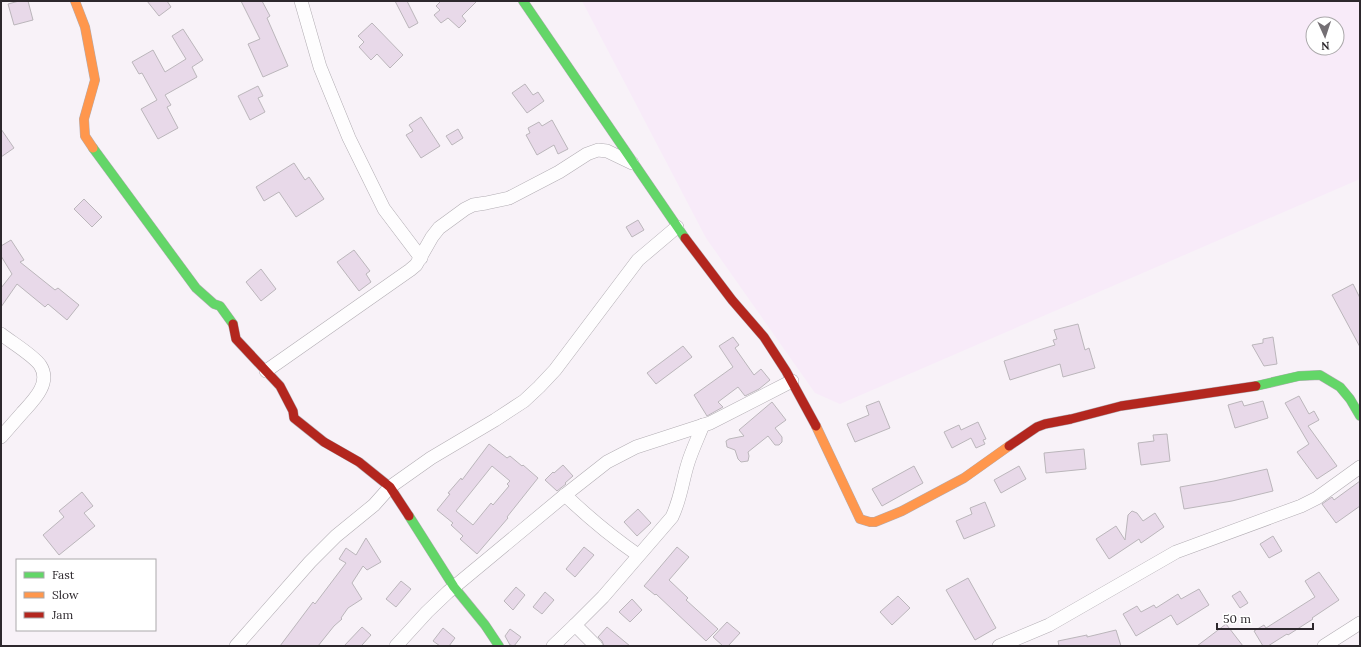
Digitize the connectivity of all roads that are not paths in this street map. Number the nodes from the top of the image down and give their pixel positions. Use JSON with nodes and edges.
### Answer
{"nodes":[{"id":1,"x":75,"y":1,"type":"edge"},
{"id":2,"x":301,"y":1,"type":"edge"},
{"id":3,"x":523,"y":1,"type":"edge"},
{"id":4,"x":634,"y":164,"type":"junction"},
{"id":5,"x":677,"y":227,"type":"junction"},
{"id":6,"x":421,"y":258,"type":"junction"},
{"id":7,"x":1,"y":334,"type":"edge"},
{"id":8,"x":266,"y":371,"type":"junction"},
{"id":9,"x":792,"y":381,"type":"junction"},
{"id":10,"x":1355,"y":395,"type":"edge"},
{"id":11,"x":1360,"y":416,"type":"edge"},
{"id":12,"x":703,"y":425,"type":"junction"},
{"id":13,"x":1,"y":437,"type":"edge"},
{"id":14,"x":1360,"y":467,"type":"edge"},
{"id":15,"x":390,"y":487,"type":"junction"},
{"id":16,"x":565,"y":495,"type":"junction"},
{"id":17,"x":638,"y":555,"type":"junction"},
{"id":18,"x":454,"y":587,"type":"junction"},
{"id":19,"x":1360,"y":624,"type":"edge"},
{"id":20,"x":575,"y":626,"type":"junction"},
{"id":21,"x":236,"y":646,"type":"edge"},
{"id":22,"x":396,"y":646,"type":"edge"},
{"id":23,"x":500,"y":646,"type":"edge"},
{"id":24,"x":553,"y":646,"type":"edge"},
{"id":25,"x":596,"y":646,"type":"edge"},
{"id":26,"x":1000,"y":646,"type":"edge"},
{"id":27,"x":1324,"y":646,"type":"edge"}],
"edges":[{"from":1,"to":8,"type":"street"},
{"from":2,"to":6,"type":"street"},
{"from":3,"to":4,"type":"street"},
{"from":4,"to":5,"type":"street"},
{"from":4,"to":6,"type":"street"},
{"from":5,"to":9,"type":"street"},
{"from":5,"to":15,"type":"street"},
{"from":6,"to":8,"type":"street"},
{"from":7,"to":13,"type":"street"},
{"from":8,"to":15,"type":"street"},
{"from":9,"to":10,"type":"street"},
{"from":9,"to":12,"type":"street"},
{"from":10,"to":11,"type":"street"},
{"from":12,"to":16,"type":"street"},
{"from":12,"to":17,"type":"street"},
{"from":14,"to":26,"type":"street"},
{"from":15,"to":18,"type":"street"},
{"from":15,"to":21,"type":"street"},
{"from":16,"to":17,"type":"street"},
{"from":16,"to":18,"type":"street"},
{"from":17,"to":20,"type":"street"},
{"from":18,"to":22,"type":"street"},
{"from":18,"to":23,"type":"street"},
{"from":19,"to":27,"type":"street"},
{"from":20,"to":24,"type":"street"},
{"from":20,"to":25,"type":"street"}]}
